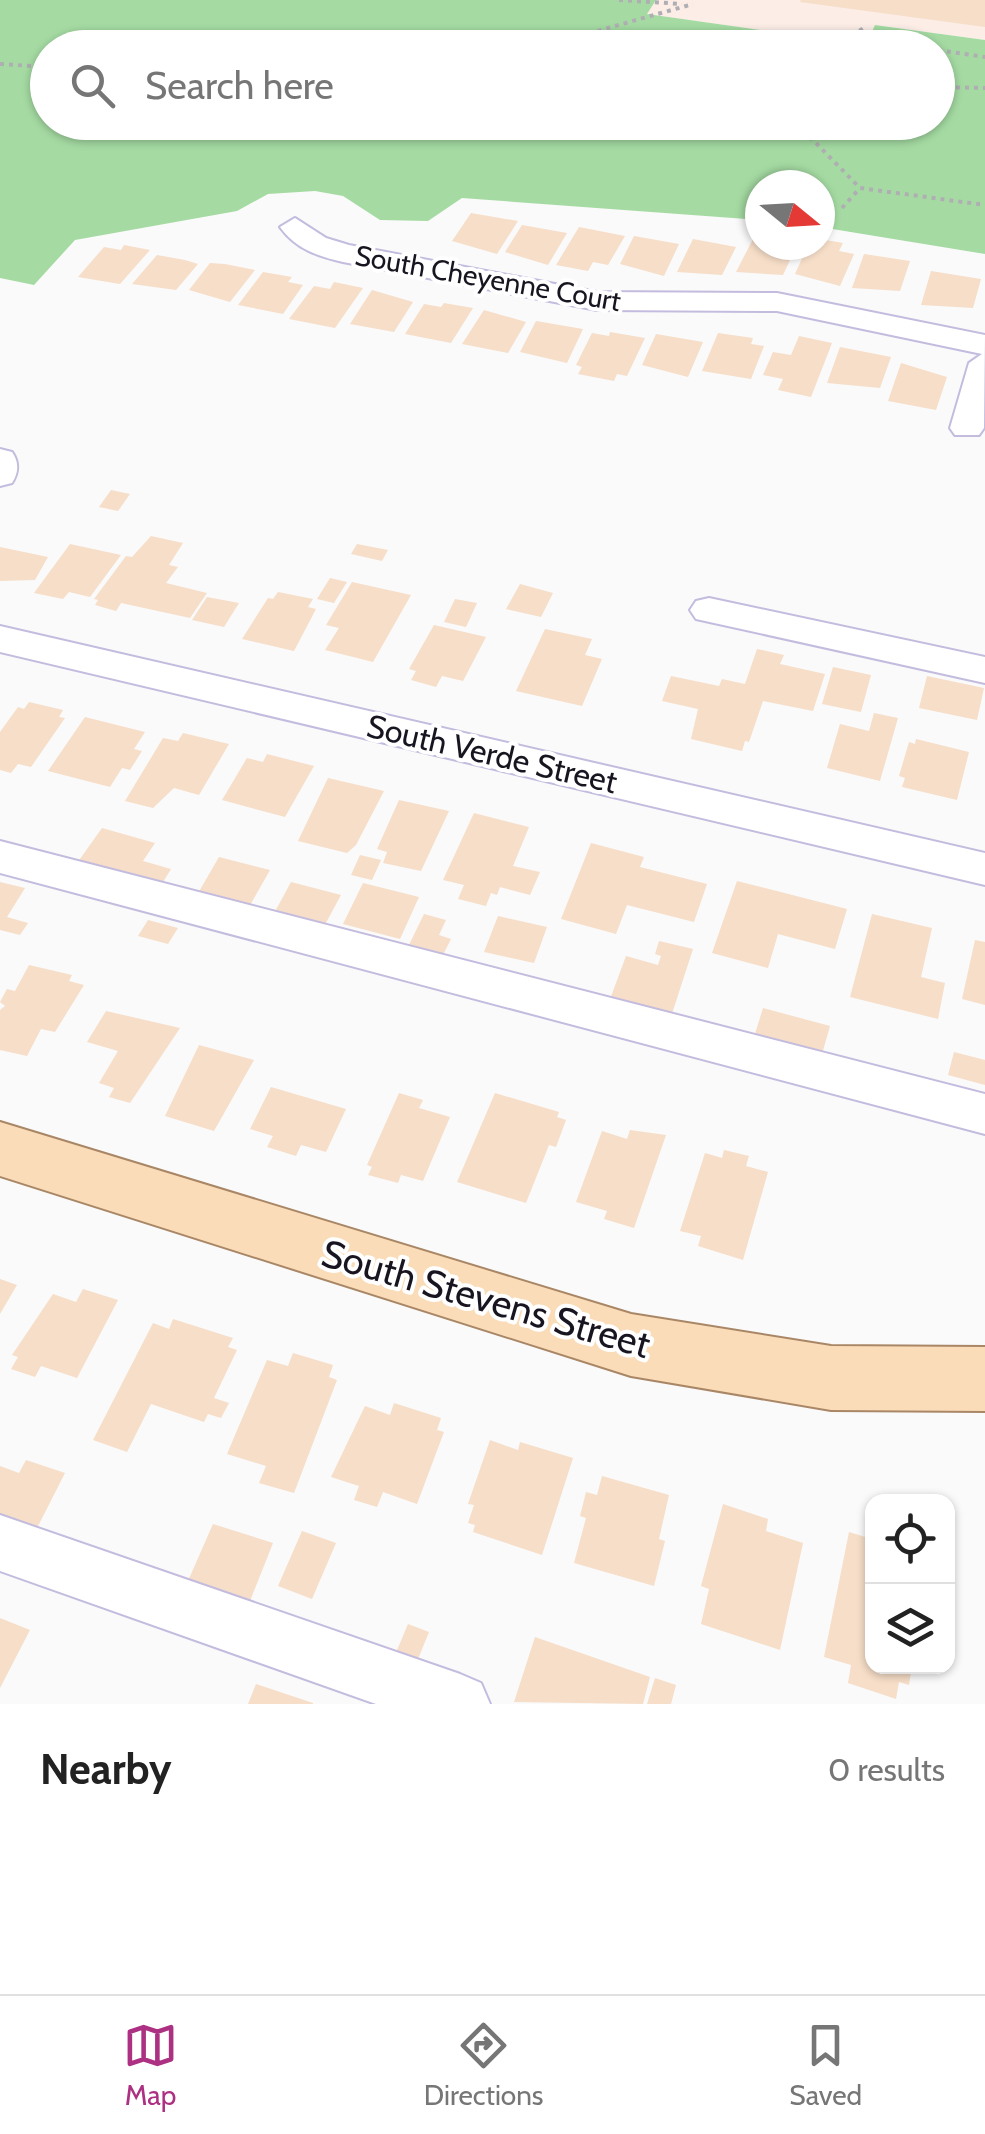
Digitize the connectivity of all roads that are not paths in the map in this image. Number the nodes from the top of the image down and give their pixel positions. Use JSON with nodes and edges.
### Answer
{"nodes":[{"id":1,"x":295,"y":227,"type":"dead end"},
{"id":2,"x":985,"y":346,"type":"edge"},
{"id":3,"x":985,"y":363,"type":"edge"},
{"id":4,"x":967,"y":428,"type":"dead end"},
{"id":5,"x":0,"y":459,"type":"edge"},
{"id":6,"x":0,"y":475,"type":"edge"},
{"id":7,"x":709,"y":610,"type":"dead end"},
{"id":8,"x":0,"y":640,"type":"edge"},
{"id":9,"x":985,"y":670,"type":"edge"},
{"id":10,"x":0,"y":857,"type":"edge"},
{"id":11,"x":985,"y":869,"type":"edge"},
{"id":12,"x":985,"y":1114,"type":"edge"},
{"id":13,"x":0,"y":1149,"type":"edge"},
{"id":14,"x":985,"y":1379,"type":"edge"},
{"id":15,"x":0,"y":1543,"type":"edge"},
{"id":16,"x":460,"y":1704,"type":"edge"}],
"edges":[{"from":1,"to":2,"type":"street","name":"South Cheyenne Court"},
{"from":3,"to":4,"type":"street"},
{"from":5,"to":6,"type":"street"},
{"from":7,"to":9,"type":"street"},
{"from":8,"to":11,"type":"street","name":"South Verde Street"},
{"from":10,"to":12,"type":"street"},
{"from":13,"to":14,"type":"main road","name":"South Stevens Street"},
{"from":15,"to":16,"type":"street"}]}
